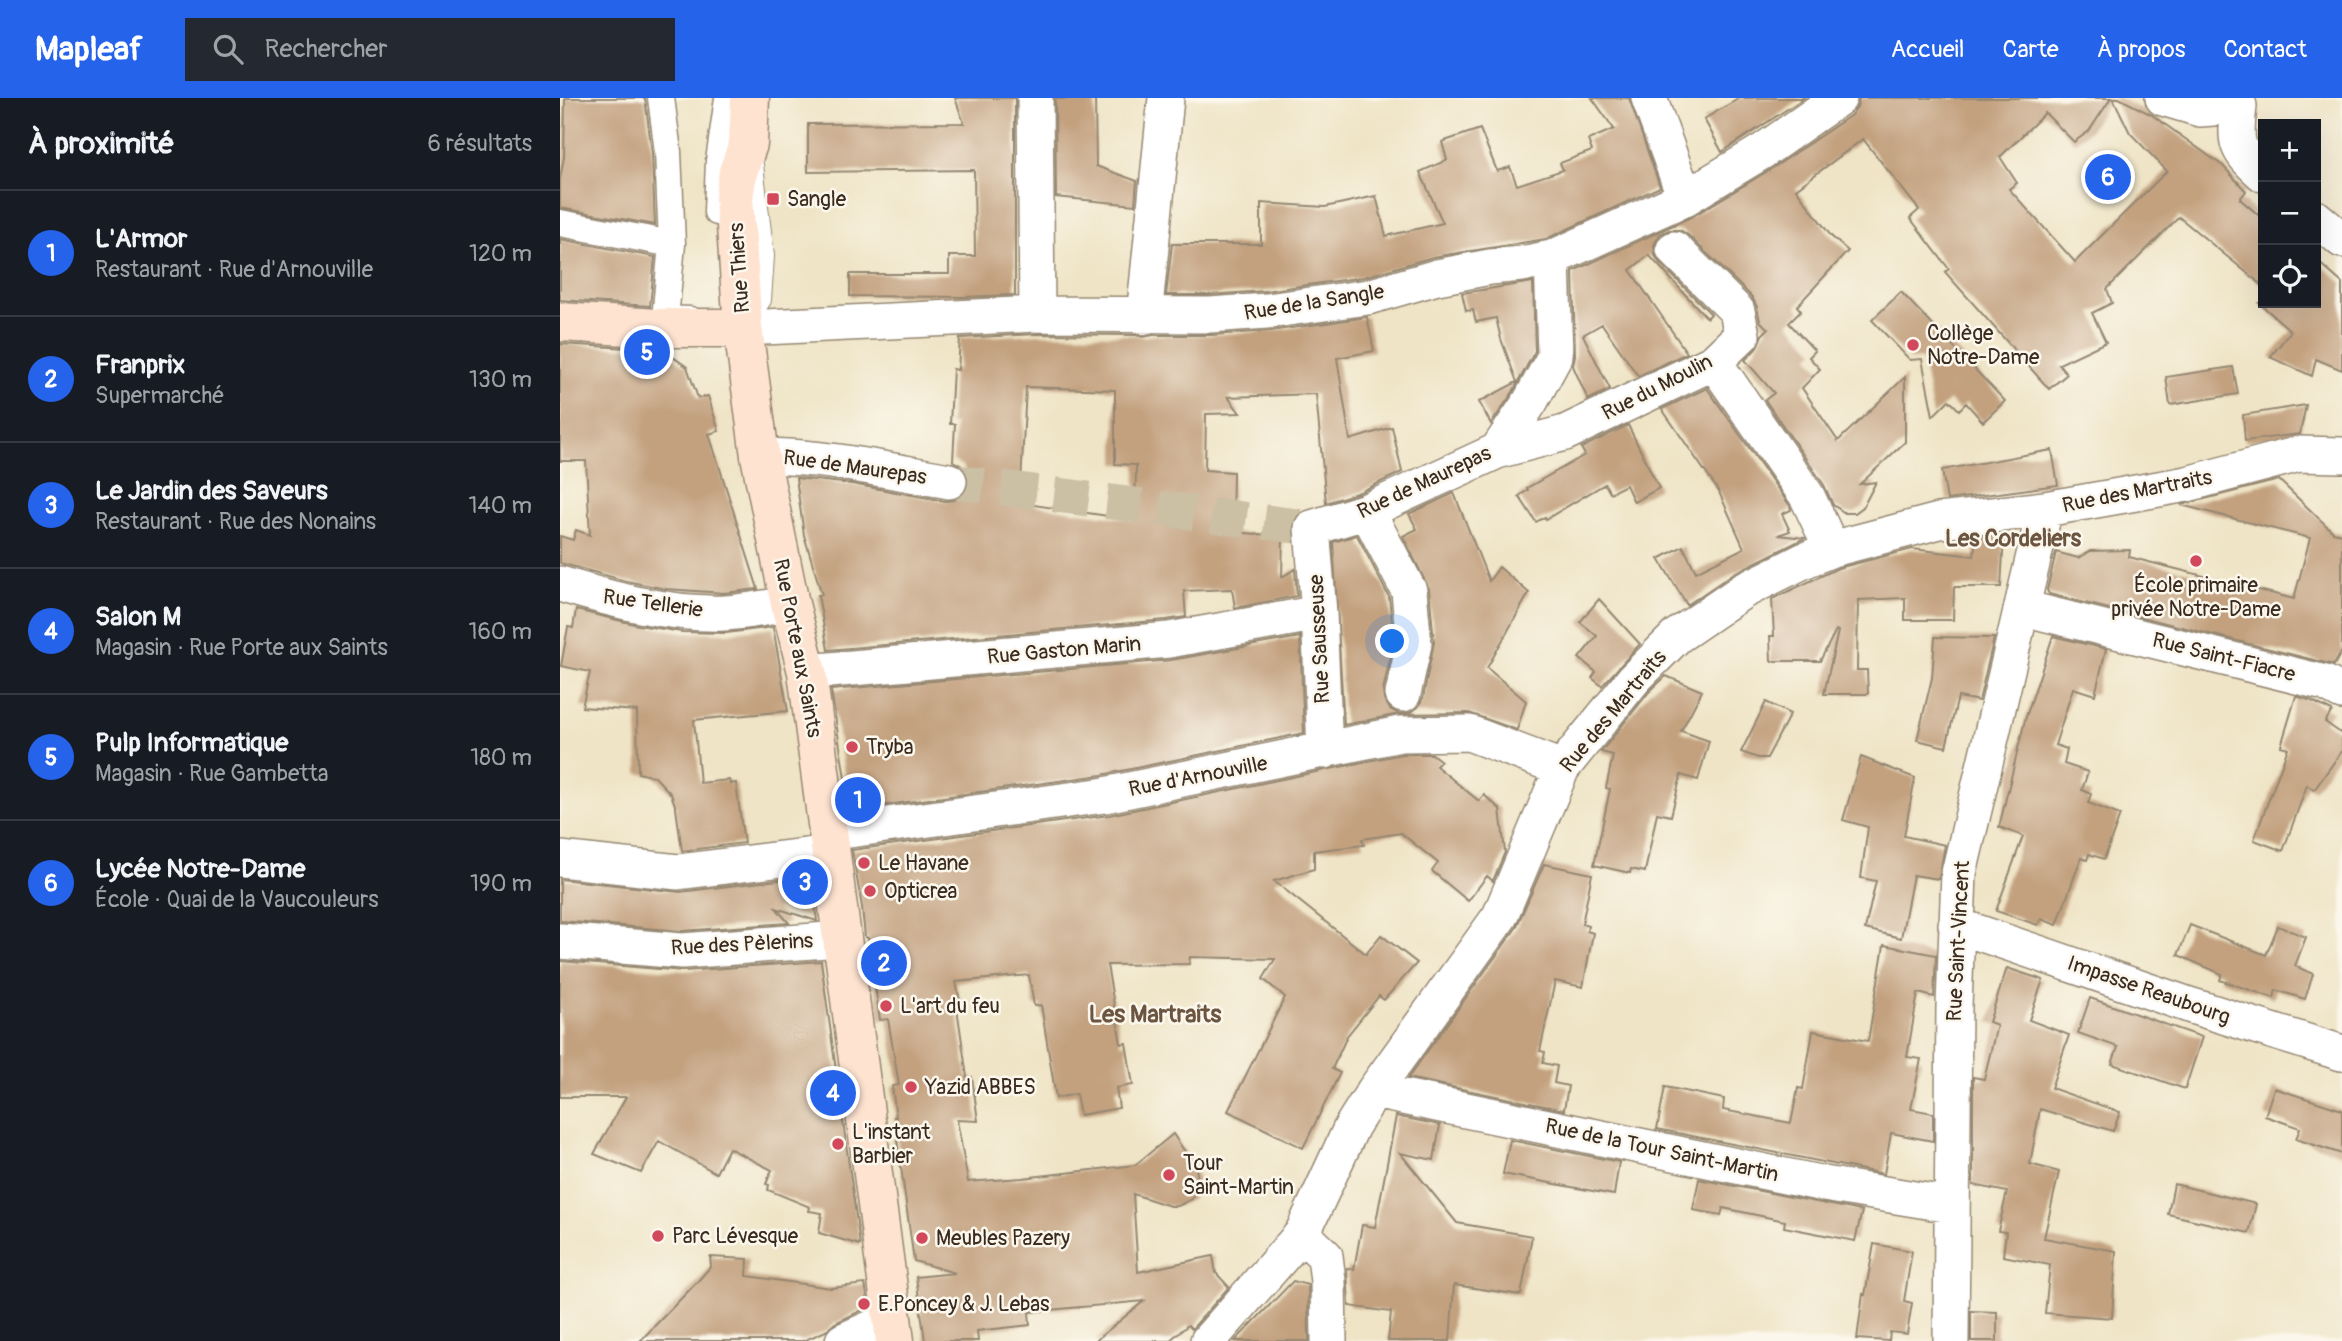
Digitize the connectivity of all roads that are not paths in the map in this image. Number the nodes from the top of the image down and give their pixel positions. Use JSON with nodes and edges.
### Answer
{"nodes":[{"id":1,"x":661,"y":98,"type":"edge"},
{"id":2,"x":729,"y":98,"type":"edge"},
{"id":3,"x":750,"y":98,"type":"edge"},
{"id":4,"x":1035,"y":98,"type":"edge"},
{"id":5,"x":1166,"y":98,"type":"edge"},
{"id":6,"x":1649,"y":98,"type":"edge"},
{"id":7,"x":1839,"y":98,"type":"edge"},
{"id":8,"x":2163,"y":98,"type":"edge"},
{"id":9,"x":2242,"y":102,"type":"edge"},
{"id":10,"x":2258,"y":170,"type":"edge"},
{"id":11,"x":1685,"y":198,"type":"junction"},
{"id":12,"x":2321,"y":222,"type":"edge"},
{"id":13,"x":560,"y":223,"type":"edge"},
{"id":14,"x":2342,"y":240,"type":"edge"},
{"id":15,"x":673,"y":244,"type":"junction"},
{"id":16,"x":1674,"y":249,"type":"dead end"},
{"id":17,"x":1552,"y":258,"type":"junction"},
{"id":18,"x":1037,"y":314,"type":"junction"},
{"id":19,"x":1144,"y":317,"type":"junction"},
{"id":20,"x":560,"y":322,"type":"edge"},
{"id":21,"x":743,"y":328,"type":"junction"},
{"id":22,"x":1714,"y":362,"type":"junction"},
{"id":23,"x":1497,"y":451,"type":"junction"},
{"id":24,"x":2342,"y":455,"type":"edge"},
{"id":25,"x":760,"y":456,"type":"junction"},
{"id":26,"x":949,"y":481,"type":"tunnel mouth"},
{"id":27,"x":2045,"y":509,"type":"junction"},
{"id":28,"x":1367,"y":511,"type":"junction"},
{"id":29,"x":1312,"y":528,"type":"joint"},
{"id":30,"x":1832,"y":549,"type":"junction"},
{"id":31,"x":560,"y":584,"type":"edge"},
{"id":32,"x":790,"y":604,"type":"junction"},
{"id":33,"x":2023,"y":608,"type":"junction"},
{"id":34,"x":1319,"y":613,"type":"junction"},
{"id":35,"x":807,"y":673,"type":"junction"},
{"id":36,"x":2342,"y":692,"type":"edge"},
{"id":37,"x":1404,"y":694,"type":"dead end"},
{"id":38,"x":1325,"y":751,"type":"junction"},
{"id":39,"x":1562,"y":768,"type":"junction"},
{"id":40,"x":829,"y":843,"type":"junction"},
{"id":41,"x":560,"y":859,"type":"edge"},
{"id":42,"x":1956,"y":925,"type":"junction"},
{"id":43,"x":841,"y":939,"type":"junction"},
{"id":44,"x":560,"y":941,"type":"edge"},
{"id":45,"x":2342,"y":1053,"type":"edge"},
{"id":46,"x":1374,"y":1091,"type":"junction"},
{"id":47,"x":1951,"y":1205,"type":"junction"},
{"id":48,"x":1303,"y":1234,"type":"junction"},
{"id":49,"x":894,"y":1330,"type":"edge"},
{"id":50,"x":843,"y":1341,"type":"edge"},
{"id":51,"x":1208,"y":1341,"type":"edge"},
{"id":52,"x":1329,"y":1341,"type":"edge"},
{"id":53,"x":1951,"y":1341,"type":"edge"}],
"edges":[{"from":1,"to":15,"type":"street"},
{"from":2,"to":15,"type":"street"},
{"from":3,"to":21,"type":"main road","name":"Rue Thiers"},
{"from":4,"to":18,"type":"street"},
{"from":5,"to":19,"type":"street"},
{"from":6,"to":11,"type":"street"},
{"from":7,"to":11,"type":"street","name":"Rue de la Sangle"},
{"from":8,"to":9,"type":"street"},
{"from":9,"to":10,"type":"street"},
{"from":11,"to":17,"type":"street","name":"Rue de la Sangle"},
{"from":12,"to":14,"type":"street"},
{"from":13,"to":15,"type":"street"},
{"from":16,"to":22,"type":"street","name":"Rue du Moulin"},
{"from":17,"to":19,"type":"street","name":"Rue de la Sangle"},
{"from":17,"to":23,"type":"street","name":"Rue de Maurepas"},
{"from":18,"to":19,"type":"street","name":"Rue de la Sangle"},
{"from":18,"to":21,"type":"street","name":"Rue de la Sangle"},
{"from":20,"to":21,"type":"main road"},
{"from":21,"to":25,"type":"main road","name":"Rue Thiers"},
{"from":22,"to":23,"type":"street","name":"Rue du Moulin"},
{"from":22,"to":30,"type":"street"},
{"from":23,"to":28,"type":"street","name":"Rue de Maurepas"},
{"from":24,"to":27,"type":"street","name":"Rue des Martraits"},
{"from":25,"to":26,"type":"street","name":"Rue de Maurepas"},
{"from":25,"to":32,"type":"main road","name":"Rue Porte aux Saints"},
{"from":27,"to":30,"type":"street","name":"Rue des Martraits"},
{"from":27,"to":33,"type":"street","name":"Rue Saint-Vincent"},
{"from":28,"to":29,"type":"street","name":"Rue de Maurepas"},
{"from":28,"to":37,"type":"street"},
{"from":29,"to":34,"type":"street","name":"Rue Sausseuse"},
{"from":30,"to":39,"type":"street","name":"Rue des Martraits"},
{"from":31,"to":32,"type":"street","name":"Rue Tellerie"},
{"from":32,"to":35,"type":"main road","name":"Rue Porte aux Saints"},
{"from":33,"to":36,"type":"street","name":"Rue Saint-Fiacre"},
{"from":33,"to":42,"type":"street","name":"Rue Saint-Vincent"},
{"from":34,"to":35,"type":"street","name":"Rue Gaston Marin"},
{"from":34,"to":38,"type":"street","name":"Rue Sausseuse"},
{"from":35,"to":40,"type":"main road","name":"Rue Porte aux Saints"},
{"from":38,"to":39,"type":"street","name":"Rue d'Arnouville"},
{"from":38,"to":40,"type":"street","name":"Rue d'Arnouville"},
{"from":39,"to":46,"type":"street","name":"Rue des Martraits"},
{"from":40,"to":41,"type":"street","name":"Rue d'Arnouville"},
{"from":40,"to":43,"type":"main road","name":"Rue Porte aux Saints"},
{"from":42,"to":45,"type":"street","name":"Impasse Reaubourg"},
{"from":42,"to":47,"type":"street","name":"Rue Saint-Vincent"},
{"from":43,"to":44,"type":"street","name":"Rue des Pèlerins"},
{"from":43,"to":49,"type":"main road","name":"Rue Porte aux Saints"},
{"from":46,"to":47,"type":"street","name":"Rue de la Tour Saint-Martin"},
{"from":46,"to":48,"type":"street","name":"Rue des Martraits"},
{"from":47,"to":53,"type":"street","name":"Rue Saint-Vincent"},
{"from":48,"to":51,"type":"street","name":"Rue des Martraits"},
{"from":48,"to":52,"type":"street"},
{"from":49,"to":50,"type":"street"}]}
